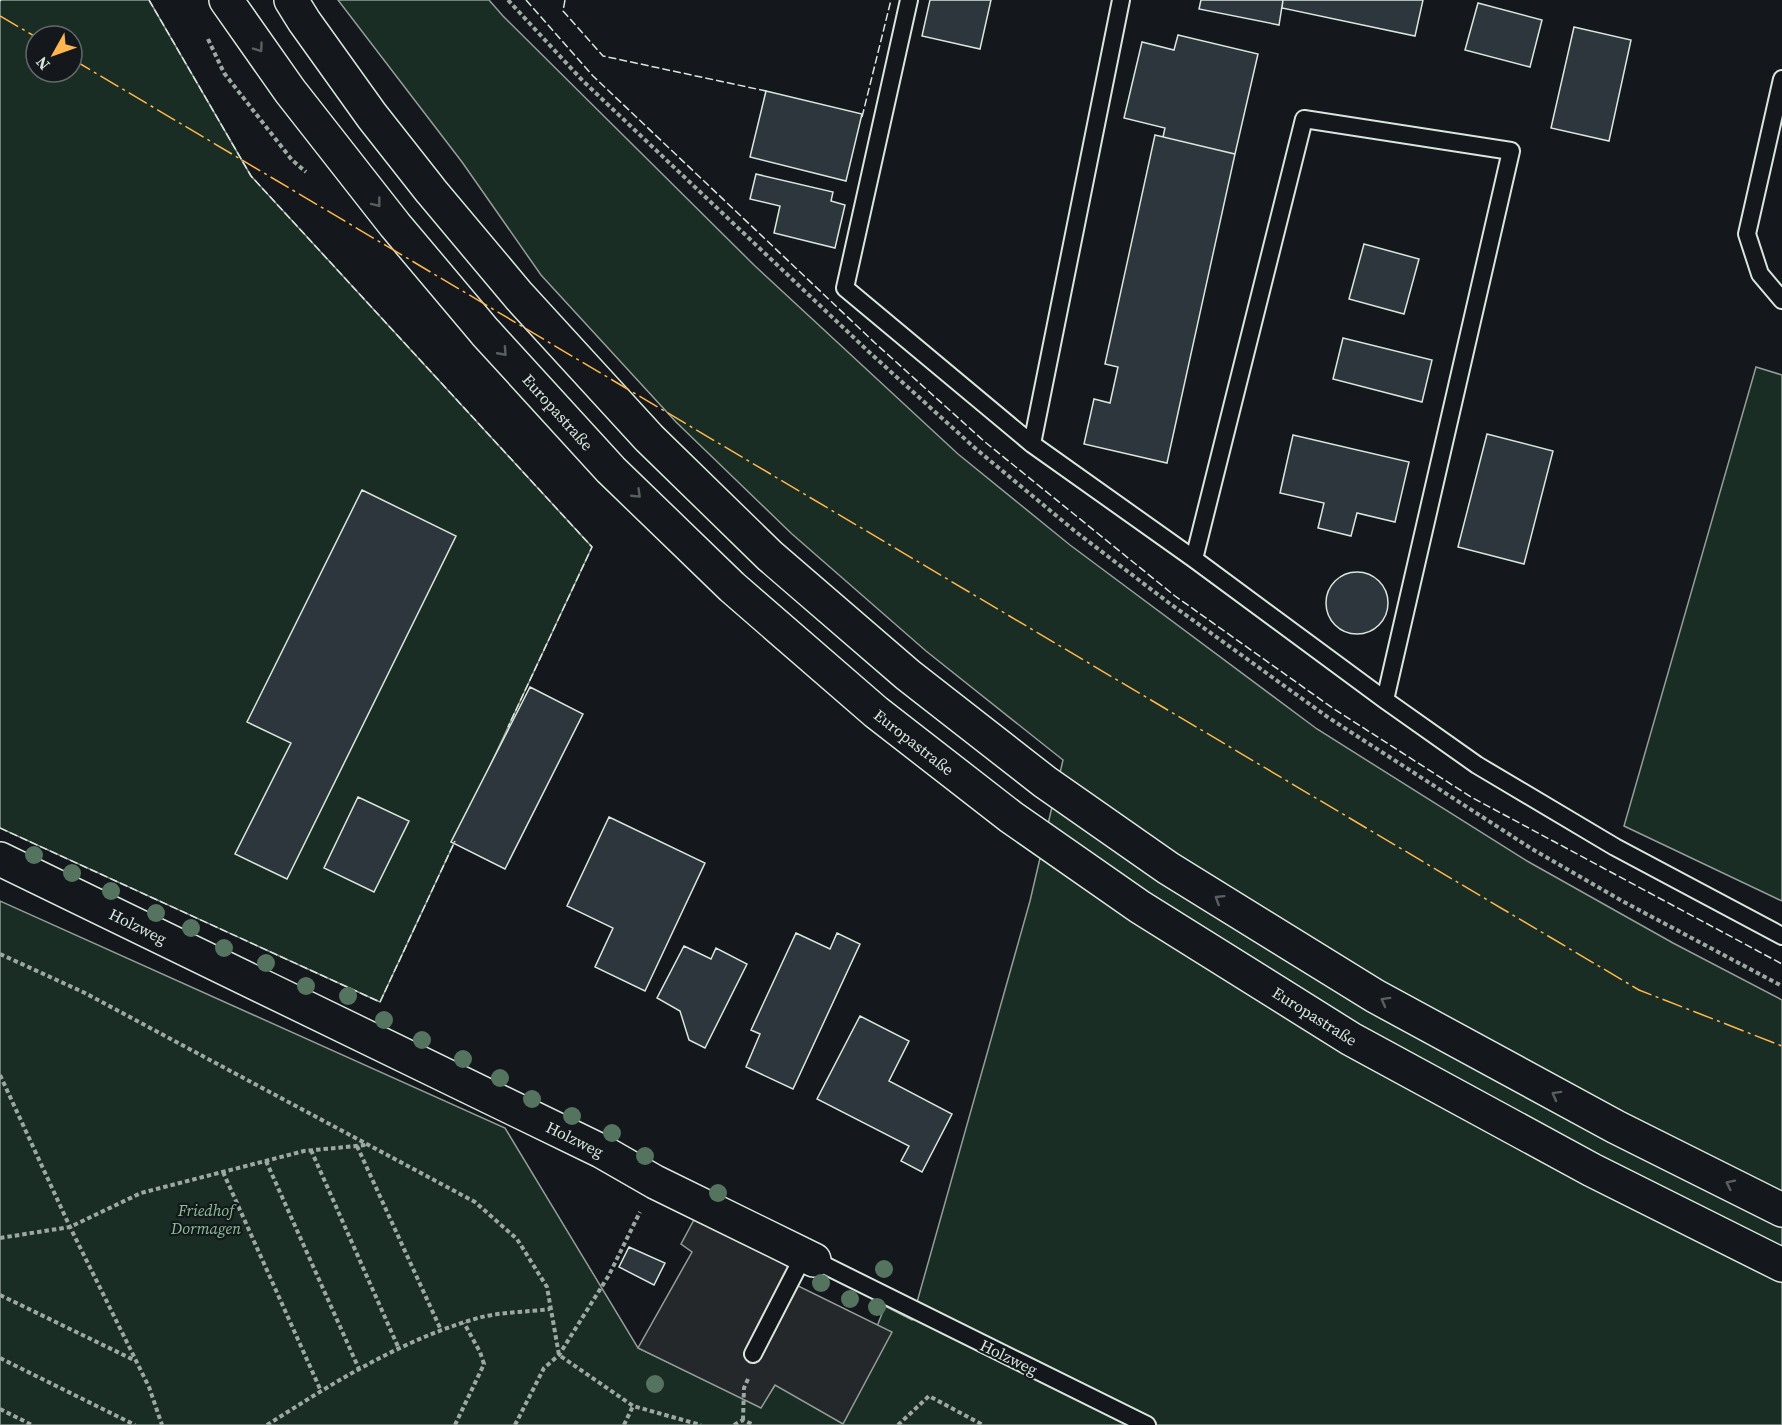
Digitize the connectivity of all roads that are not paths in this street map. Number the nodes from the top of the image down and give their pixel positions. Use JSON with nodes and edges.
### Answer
{"nodes":[{"id":1,"x":226,"y":0,"type":"edge"},
{"id":2,"x":291,"y":0,"type":"edge"},
{"id":3,"x":909,"y":0,"type":"edge"},
{"id":4,"x":1121,"y":0,"type":"edge"},
{"id":5,"x":1782,"y":79,"type":"edge"},
{"id":6,"x":1782,"y":300,"type":"edge"},
{"id":7,"x":1032,"y":444,"type":"junction"},
{"id":8,"x":1194,"y":559,"type":"junction"},
{"id":9,"x":1385,"y":700,"type":"junction"},
{"id":10,"x":0,"y":859,"type":"edge"},
{"id":11,"x":1782,"y":936,"type":"edge"},
{"id":12,"x":1782,"y":1210,"type":"edge"},
{"id":13,"x":809,"y":1258,"type":"junction"},
{"id":14,"x":1782,"y":1264,"type":"edge"},
{"id":15,"x":753,"y":1354,"type":"road end"},
{"id":16,"x":1147,"y":1425,"type":"edge"}],
"edges":[{"from":1,"to":14,"type":"main road","name":"Europastraße","one_way":true},
{"from":12,"to":2,"type":"main road","one_way":true},
{"from":3,"to":7,"type":"lane"},
{"from":4,"to":7,"type":"lane"},
{"from":5,"to":6,"type":"lane"},
{"from":7,"to":8,"type":"lane"},
{"from":8,"to":9,"type":"lane"},
{"from":8,"to":9,"type":"lane"},
{"from":9,"to":11,"type":"lane"},
{"from":10,"to":13,"type":"main road","name":"Holzweg"},
{"from":13,"to":15,"type":"lane"},
{"from":13,"to":16,"type":"lane","name":"Holzweg"}]}
